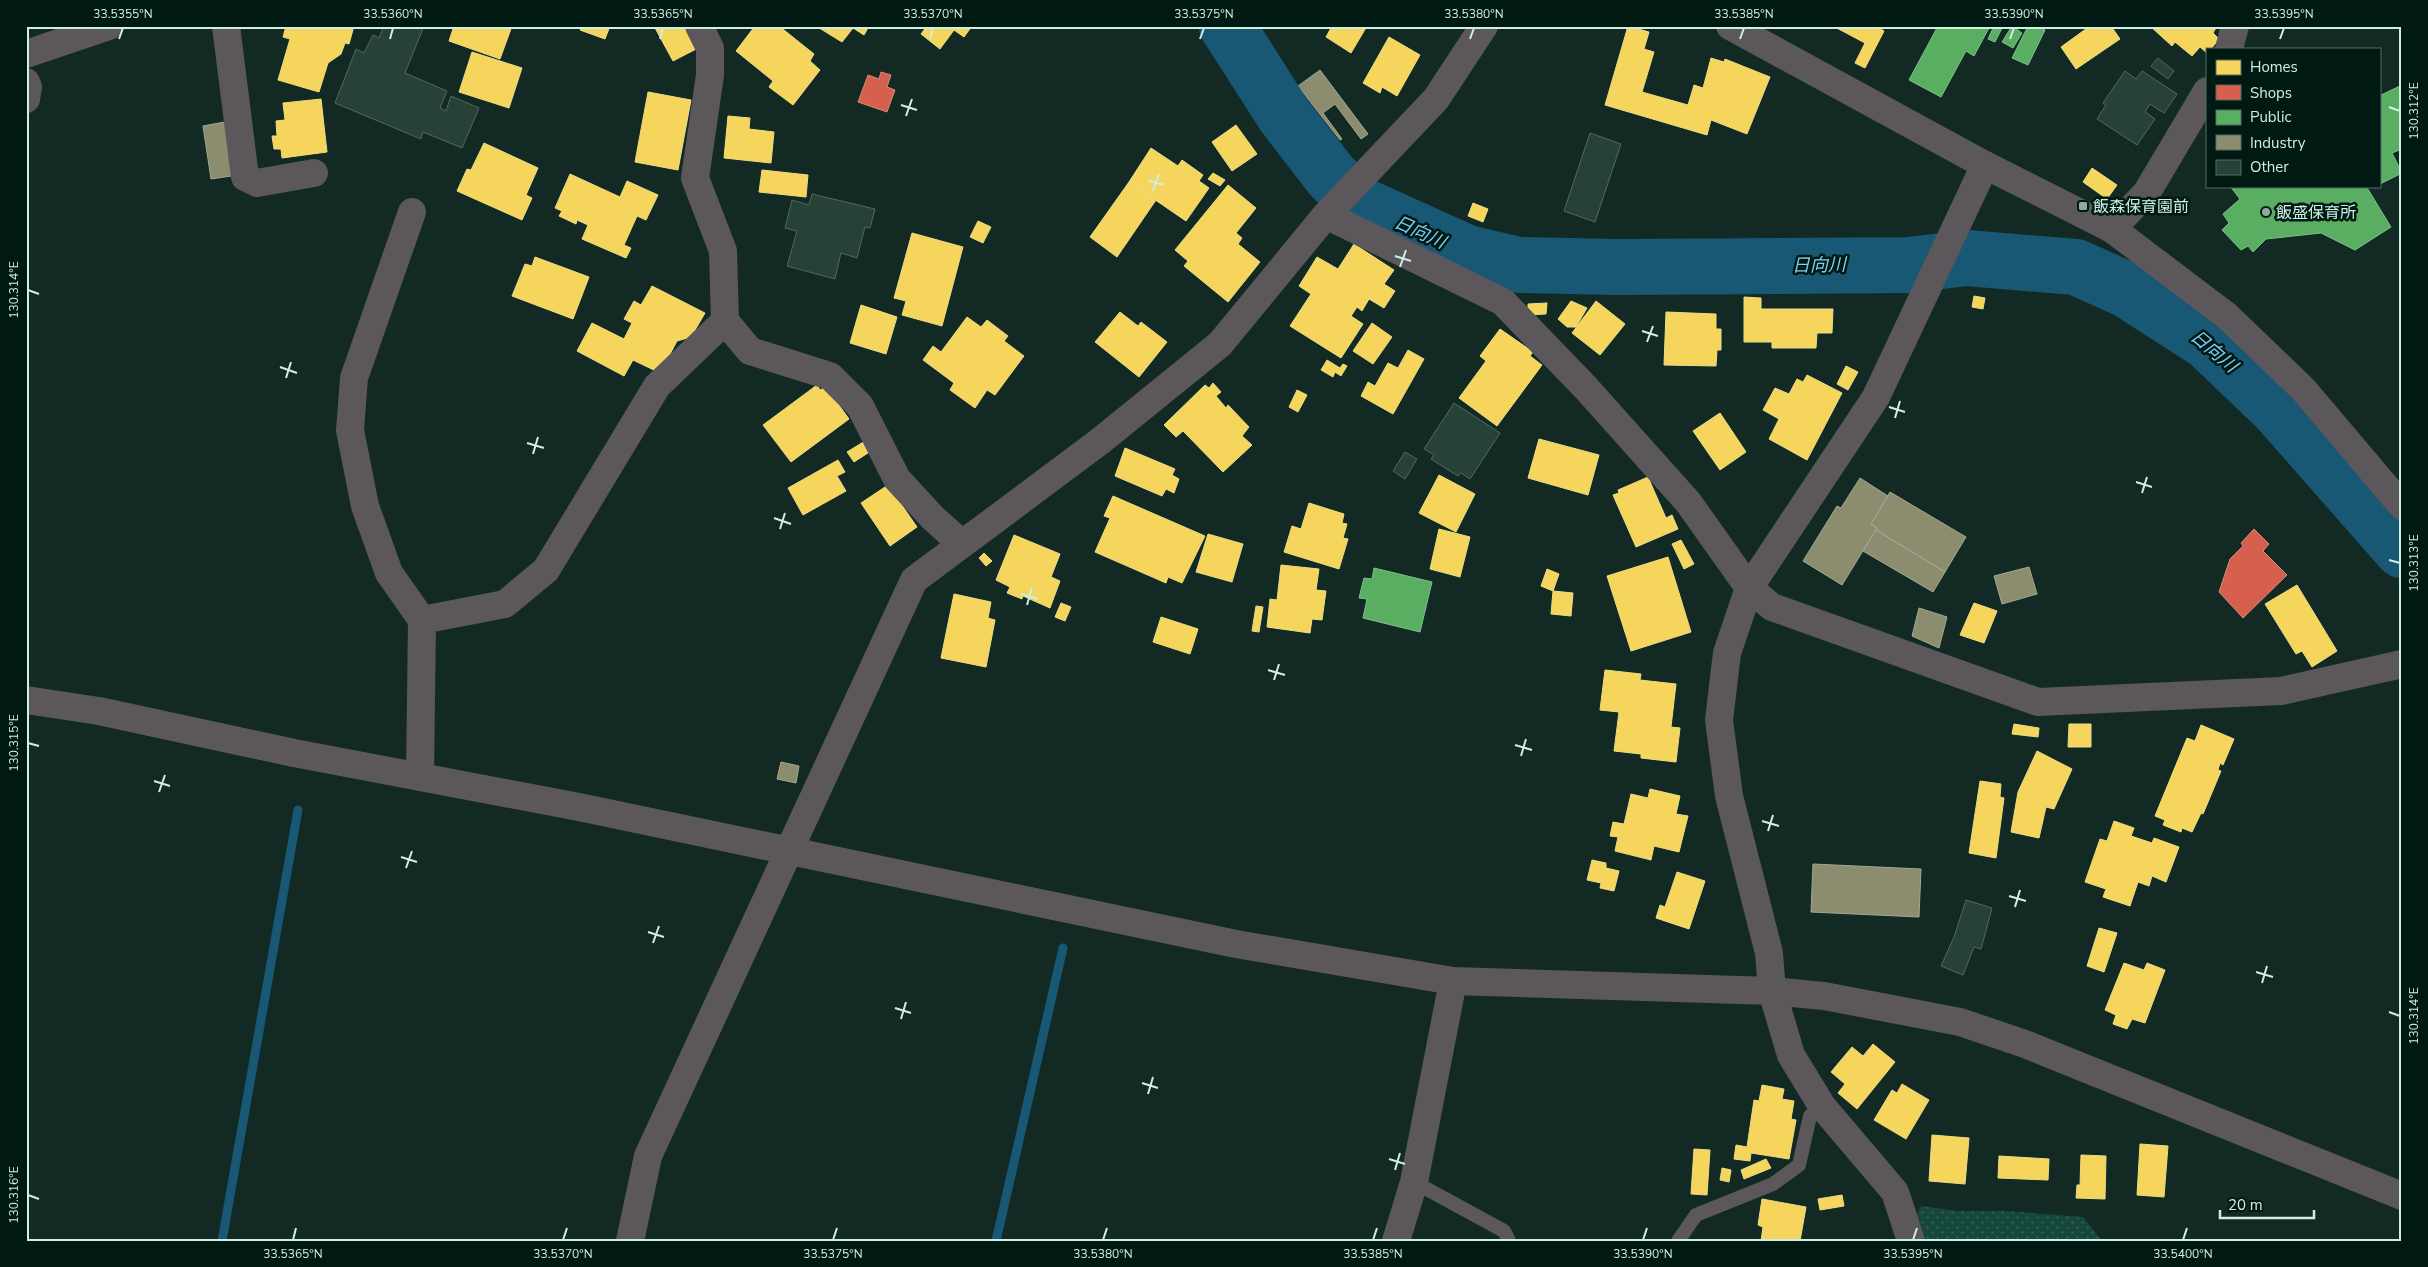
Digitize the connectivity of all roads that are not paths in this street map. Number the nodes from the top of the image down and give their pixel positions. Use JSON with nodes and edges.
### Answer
{"nodes":[{"id":1,"x":109,"y":26,"type":"edge"},
{"id":2,"x":226,"y":26,"type":"edge"},
{"id":3,"x":699,"y":26,"type":"edge"},
{"id":4,"x":1484,"y":26,"type":"edge"},
{"id":5,"x":1730,"y":26,"type":"edge"},
{"id":6,"x":2235,"y":26,"type":"edge"},
{"id":7,"x":2229,"y":48,"type":"edge"},
{"id":8,"x":26,"y":54,"type":"edge"},
{"id":9,"x":26,"y":82,"type":"edge"},
{"id":10,"x":2206,"y":93,"type":"edge"},
{"id":11,"x":26,"y":99,"type":"edge"},
{"id":12,"x":1985,"y":165,"type":"junction"},
{"id":13,"x":314,"y":173,"type":"dead end"},
{"id":14,"x":412,"y":212,"type":"dead end"},
{"id":15,"x":1326,"y":215,"type":"junction"},
{"id":16,"x":2112,"y":229,"type":"junction"},
{"id":17,"x":725,"y":321,"type":"junction"},
{"id":18,"x":2402,"y":506,"type":"edge"},
{"id":19,"x":962,"y":544,"type":"junction"},
{"id":20,"x":1748,"y":588,"type":"junction"},
{"id":21,"x":422,"y":620,"type":"junction"},
{"id":22,"x":2402,"y":664,"type":"edge"},
{"id":23,"x":26,"y":700,"type":"edge"},
{"id":24,"x":420,"y":776,"type":"junction"},
{"id":25,"x":787,"y":852,"type":"junction"},
{"id":26,"x":1453,"y":981,"type":"junction"},
{"id":27,"x":1772,"y":991,"type":"junction"},
{"id":28,"x":1822,"y":1106,"type":"junction"},
{"id":29,"x":1414,"y":1182,"type":"junction"},
{"id":30,"x":2402,"y":1196,"type":"edge"},
{"id":31,"x":630,"y":1241,"type":"edge"},
{"id":32,"x":1396,"y":1241,"type":"edge"},
{"id":33,"x":1509,"y":1241,"type":"edge"},
{"id":34,"x":1678,"y":1241,"type":"edge"},
{"id":35,"x":1911,"y":1241,"type":"edge"}],
"edges":[{"from":1,"to":8,"type":"street"},
{"from":2,"to":13,"type":"street"},
{"from":3,"to":17,"type":"street"},
{"from":4,"to":15,"type":"street"},
{"from":5,"to":12,"type":"street"},
{"from":6,"to":7,"type":"street"},
{"from":9,"to":11,"type":"street"},
{"from":10,"to":16,"type":"street"},
{"from":12,"to":16,"type":"street"},
{"from":12,"to":20,"type":"street"},
{"from":14,"to":21,"type":"street"},
{"from":15,"to":19,"type":"street"},
{"from":15,"to":20,"type":"street"},
{"from":16,"to":18,"type":"street"},
{"from":17,"to":19,"type":"street"},
{"from":17,"to":21,"type":"street"},
{"from":19,"to":25,"type":"street"},
{"from":20,"to":22,"type":"street"},
{"from":20,"to":27,"type":"street"},
{"from":21,"to":24,"type":"street"},
{"from":23,"to":24,"type":"street"},
{"from":24,"to":25,"type":"street"},
{"from":25,"to":26,"type":"street"},
{"from":25,"to":31,"type":"street"},
{"from":26,"to":27,"type":"street"},
{"from":26,"to":29,"type":"street"},
{"from":27,"to":28,"type":"street"},
{"from":27,"to":30,"type":"street"},
{"from":28,"to":34,"type":"lane"},
{"from":28,"to":35,"type":"street"},
{"from":29,"to":32,"type":"street"},
{"from":29,"to":33,"type":"lane"}]}
